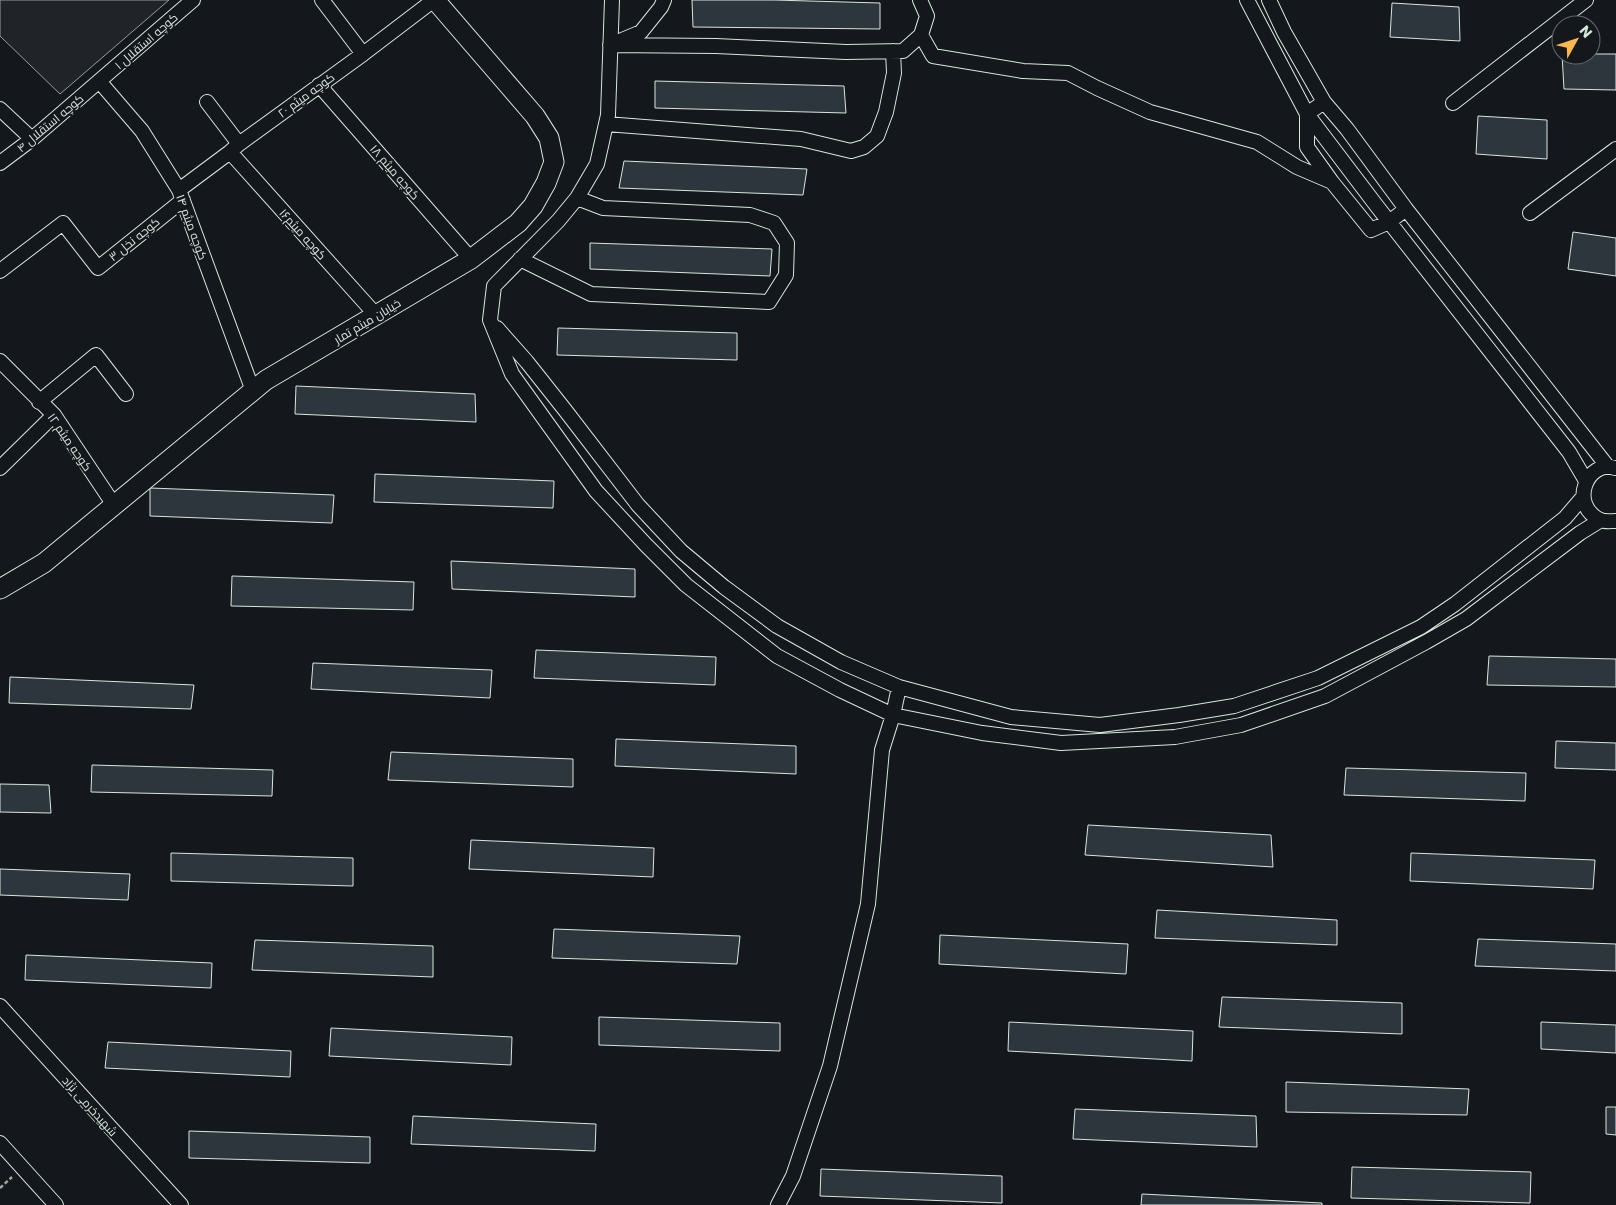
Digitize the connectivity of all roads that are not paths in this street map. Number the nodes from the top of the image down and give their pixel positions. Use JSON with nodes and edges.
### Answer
{"nodes":[{"id":1,"x":193,"y":0,"type":"edge"},
{"id":2,"x":322,"y":0,"type":"edge"},
{"id":3,"x":434,"y":0,"type":"edge"},
{"id":4,"x":612,"y":0,"type":"edge"},
{"id":5,"x":664,"y":0,"type":"edge"},
{"id":6,"x":920,"y":0,"type":"edge"},
{"id":7,"x":1247,"y":0,"type":"edge"},
{"id":8,"x":1269,"y":0,"type":"edge"},
{"id":9,"x":1586,"y":0,"type":"edge"},
{"id":10,"x":921,"y":35,"type":"junction"},
{"id":11,"x":610,"y":45,"type":"junction"},
{"id":12,"x":893,"y":51,"type":"junction"},
{"id":13,"x":363,"y":54,"type":"junction"},
{"id":14,"x":98,"y":81,"type":"junction"},
{"id":15,"x":320,"y":85,"type":"junction"},
{"id":16,"x":207,"y":102,"type":"dead end"},
{"id":17,"x":1324,"y":102,"type":"junction"},
{"id":18,"x":1453,"y":103,"type":"dead end"},
{"id":19,"x":0,"y":109,"type":"edge"},
{"id":20,"x":1307,"y":114,"type":"junction"},
{"id":21,"x":606,"y":124,"type":"junction"},
{"id":22,"x":32,"y":139,"type":"junction"},
{"id":23,"x":234,"y":148,"type":"junction"},
{"id":24,"x":1616,"y":148,"type":"edge"},
{"id":25,"x":0,"y":164,"type":"edge"},
{"id":26,"x":1332,"y":182,"type":"junction"},
{"id":27,"x":181,"y":195,"type":"junction"},
{"id":28,"x":577,"y":198,"type":"junction"},
{"id":29,"x":1406,"y":209,"type":"junction"},
{"id":30,"x":1530,"y":213,"type":"dead end"},
{"id":31,"x":1390,"y":222,"type":"junction"},
{"id":32,"x":471,"y":259,"type":"junction"},
{"id":33,"x":520,"y":259,"type":"junction"},
{"id":34,"x":0,"y":270,"type":"edge"},
{"id":35,"x":376,"y":315,"type":"junction"},
{"id":36,"x":490,"y":320,"type":"junction"},
{"id":37,"x":0,"y":361,"type":"edge"},
{"id":38,"x":253,"y":391,"type":"junction"},
{"id":39,"x":126,"y":394,"type":"dead end"},
{"id":40,"x":39,"y":402,"type":"junction"},
{"id":41,"x":54,"y":415,"type":"junction"},
{"id":42,"x":1613,"y":467,"type":"edge"},
{"id":43,"x":0,"y":468,"type":"edge"},
{"id":44,"x":1586,"y":481,"type":"junction"},
{"id":45,"x":1583,"y":497,"type":"junction"},
{"id":46,"x":114,"y":505,"type":"junction"},
{"id":47,"x":1601,"y":520,"type":"junction"},
{"id":48,"x":1616,"y":521,"type":"edge"},
{"id":49,"x":0,"y":589,"type":"edge"},
{"id":50,"x":1455,"y":604,"type":"junction"},
{"id":51,"x":1466,"y":619,"type":"junction"},
{"id":52,"x":900,"y":687,"type":"junction"},
{"id":53,"x":1234,"y":706,"type":"junction"},
{"id":54,"x":894,"y":715,"type":"junction"},
{"id":55,"x":1241,"y":725,"type":"junction"},
{"id":56,"x":0,"y":1006,"type":"edge"},
{"id":57,"x":0,"y":1143,"type":"edge"},
{"id":58,"x":56,"y":1205,"type":"edge"},
{"id":59,"x":181,"y":1205,"type":"edge"},
{"id":60,"x":778,"y":1205,"type":"edge"}],
"edges":[{"from":1,"to":14,"type":"street","name":"کوچه استقلال ۱"},
{"from":2,"to":13,"type":"street"},
{"from":3,"to":13,"type":"street","name":"کوچه میثم ۲۰"},
{"from":3,"to":32,"type":"street","name":"خیابان میثم تمار"},
{"from":4,"to":11,"type":"street"},
{"from":5,"to":11,"type":"street"},
{"from":6,"to":10,"type":"street"},
{"from":7,"to":20,"type":"street"},
{"from":8,"to":17,"type":"street"},
{"from":9,"to":18,"type":"street"},
{"from":10,"to":12,"type":"street"},
{"from":10,"to":26,"type":"street"},
{"from":11,"to":12,"type":"street"},
{"from":11,"to":21,"type":"street"},
{"from":12,"to":21,"type":"street"},
{"from":13,"to":15,"type":"street","name":"کوچه میثم ۲۰"},
{"from":14,"to":22,"type":"street","name":"کوچه استقلال ۴"},
{"from":14,"to":27,"type":"street","name":"کوچه میثم ۱۴"},
{"from":15,"to":23,"type":"street","name":"کوچه میثم ۲۰"},
{"from":15,"to":32,"type":"street","name":"کوچه میثم ۱۸"},
{"from":16,"to":23,"type":"street","name":"کوچه میثم۱۶"},
{"from":17,"to":20,"type":"street"},
{"from":17,"to":29,"type":"street"},
{"from":19,"to":22,"type":"street"},
{"from":20,"to":26,"type":"street"},
{"from":20,"to":31,"type":"street"},
{"from":21,"to":28,"type":"street"},
{"from":22,"to":25,"type":"street","name":"کوچه استقلال ۴"},
{"from":23,"to":27,"type":"street","name":"کوچه میثم ۲۰"},
{"from":23,"to":35,"type":"street","name":"کوچه میثم۱۶"},
{"from":24,"to":30,"type":"street"},
{"from":26,"to":31,"type":"street"},
{"from":27,"to":34,"type":"street","name":"کوچه نخل ۳"},
{"from":27,"to":38,"type":"street","name":"کوچه میثم ۱۴"},
{"from":28,"to":33,"type":"street"},
{"from":28,"to":33,"type":"street"},
{"from":29,"to":31,"type":"street"},
{"from":29,"to":42,"type":"street"},
{"from":31,"to":44,"type":"street"},
{"from":32,"to":35,"type":"street","name":"خیابان میثم تمار"},
{"from":33,"to":36,"type":"street"},
{"from":35,"to":38,"type":"street","name":"خیابان میثم تمار"},
{"from":36,"to":52,"type":"street"},
{"from":36,"to":54,"type":"street"},
{"from":37,"to":40,"type":"street","name":"کوچه میثم ۱۲"},
{"from":38,"to":46,"type":"street","name":"خیابان میثم تمار"},
{"from":39,"to":40,"type":"street"},
{"from":40,"to":41,"type":"street","name":"کوچه میثم ۱۲"},
{"from":41,"to":43,"type":"street"},
{"from":41,"to":46,"type":"street","name":"کوچه میثم ۱۲"},
{"from":42,"to":44,"type":"street"},
{"from":44,"to":45,"type":"street"},
{"from":45,"to":47,"type":"street"},
{"from":45,"to":50,"type":"street"},
{"from":46,"to":49,"type":"street","name":"خیابان میثم تمار"},
{"from":47,"to":48,"type":"street"},
{"from":47,"to":51,"type":"street"},
{"from":50,"to":51,"type":"street"},
{"from":50,"to":53,"type":"street"},
{"from":51,"to":55,"type":"street"},
{"from":52,"to":53,"type":"street"},
{"from":52,"to":54,"type":"street"},
{"from":53,"to":55,"type":"street"},
{"from":54,"to":55,"type":"street"},
{"from":54,"to":60,"type":"street"},
{"from":56,"to":59,"type":"street","name":"شهیدخرمی نژاد"},
{"from":57,"to":58,"type":"street"}]}
